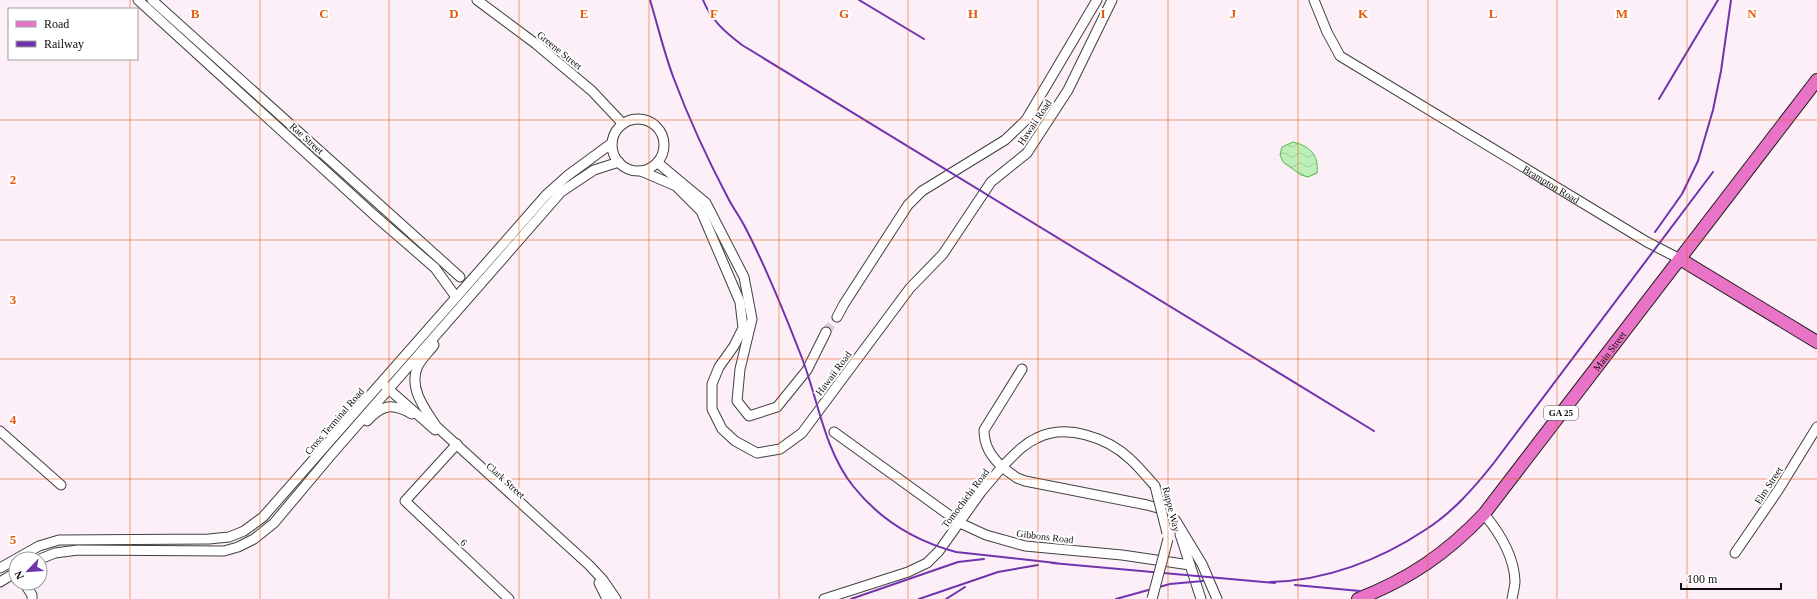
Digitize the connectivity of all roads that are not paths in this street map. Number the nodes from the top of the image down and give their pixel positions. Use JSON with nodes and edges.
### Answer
{"nodes":[{"id":1,"x":138,"y":0,"type":"edge"},
{"id":2,"x":152,"y":0,"type":"edge"},
{"id":3,"x":476,"y":0,"type":"edge"},
{"id":4,"x":1097,"y":0,"type":"edge"},
{"id":5,"x":1112,"y":0,"type":"edge"},
{"id":6,"x":1314,"y":0,"type":"edge"},
{"id":7,"x":1817,"y":80,"type":"edge"},
{"id":8,"x":623,"y":124,"type":"junction"},
{"id":9,"x":612,"y":143,"type":"junction"},
{"id":10,"x":619,"y":162,"type":"junction"},
{"id":11,"x":658,"y":163,"type":"junction"},
{"id":12,"x":641,"y":171,"type":"junction"},
{"id":13,"x":1680,"y":259,"type":"junction"},
{"id":14,"x":460,"y":277,"type":"dead end"},
{"id":15,"x":456,"y":297,"type":"junction"},
{"id":16,"x":461,"y":306,"type":"junction"},
{"id":17,"x":837,"y":317,"type":"tunnel mouth"},
{"id":18,"x":826,"y":332,"type":"tunnel mouth"},
{"id":19,"x":1817,"y":342,"type":"edge"},
{"id":20,"x":1022,"y":369,"type":"dead end"},
{"id":21,"x":385,"y":386,"type":"junction"},
{"id":22,"x":427,"y":423,"type":"junction"},
{"id":23,"x":1817,"y":427,"type":"edge"},
{"id":24,"x":0,"y":431,"type":"edge"},
{"id":25,"x":834,"y":432,"type":"dead end"},
{"id":26,"x":338,"y":446,"type":"junction"},
{"id":27,"x":455,"y":446,"type":"junction"},
{"id":28,"x":1002,"y":467,"type":"junction"},
{"id":29,"x":61,"y":485,"type":"dead end"},
{"id":30,"x":1484,"y":514,"type":"junction"},
{"id":31,"x":1176,"y":521,"type":"junction"},
{"id":32,"x":960,"y":523,"type":"junction"},
{"id":33,"x":1735,"y":553,"type":"dead end"},
{"id":34,"x":48,"y":556,"type":"edge"},
{"id":35,"x":1190,"y":565,"type":"junction"},
{"id":36,"x":0,"y":568,"type":"edge"},
{"id":37,"x":1372,"y":596,"type":"edge"},
{"id":38,"x":509,"y":599,"type":"edge"},
{"id":39,"x":607,"y":599,"type":"edge"},
{"id":40,"x":616,"y":599,"type":"edge"},
{"id":41,"x":824,"y":599,"type":"edge"},
{"id":42,"x":1152,"y":599,"type":"edge"},
{"id":43,"x":1201,"y":599,"type":"edge"},
{"id":44,"x":1217,"y":599,"type":"edge"},
{"id":45,"x":1358,"y":599,"type":"edge"},
{"id":46,"x":1512,"y":599,"type":"edge"}],
"edges":[{"from":1,"to":15,"type":"street","name":"Rae Street"},
{"from":2,"to":14,"type":"street","name":"Rae Street"},
{"from":3,"to":8,"type":"street","name":"Greene Street"},
{"from":4,"to":17,"type":"street","name":"Hawaii Road"},
{"from":5,"to":12,"type":"street","name":"Hawaii Road"},
{"from":6,"to":13,"type":"street","name":"Brampton Road"},
{"from":7,"to":13,"type":"main road","name":"Main Street","number":"GA 25"},
{"from":8,"to":9,"type":"street"},
{"from":8,"to":11,"type":"street"},
{"from":9,"to":10,"type":"street"},
{"from":9,"to":15,"type":"street","name":"Cross Terminal Road"},
{"from":10,"to":12,"type":"street"},
{"from":10,"to":16,"type":"street","name":"Cross Terminal Road"},
{"from":11,"to":12,"type":"street"},
{"from":11,"to":18,"type":"street"},
{"from":13,"to":19,"type":"main road","name":"Brampton Road"},
{"from":13,"to":30,"type":"main road","name":"Main Street","number":"GA 25"},
{"from":15,"to":21,"type":"street","name":"Cross Terminal Road"},
{"from":16,"to":21,"type":"street","name":"Cross Terminal Road"},
{"from":16,"to":27,"type":"street","name":"Clark Street"},
{"from":20,"to":28,"type":"street"},
{"from":21,"to":22,"type":"street","name":"Clark Street"},
{"from":21,"to":26,"type":"street","name":"Cross Terminal Road"},
{"from":21,"to":36,"type":"street","name":"Cross Terminal Road"},
{"from":22,"to":26,"type":"street"},
{"from":22,"to":27,"type":"street","name":"Clark Street"},
{"from":23,"to":33,"type":"street","name":"Elm Street"},
{"from":24,"to":29,"type":"street"},
{"from":25,"to":32,"type":"street","name":"Gibbons Road"},
{"from":26,"to":34,"type":"street","name":"Cross Terminal Road"},
{"from":27,"to":38,"type":"street","name":"6"},
{"from":27,"to":39,"type":"street","name":"Clark Street"},
{"from":27,"to":40,"type":"street","name":"Clark Street"},
{"from":28,"to":31,"type":"street","name":"Tomochichi Road"},
{"from":28,"to":32,"type":"street","name":"Tomochichi Road"},
{"from":28,"to":42,"type":"street","name":"Rappe Way","bridge":true},
{"from":30,"to":37,"type":"main road","name":"Main Street","number":"GA 25"},
{"from":30,"to":46,"type":"street"},
{"from":31,"to":35,"type":"street"},
{"from":31,"to":44,"type":"street"},
{"from":32,"to":35,"type":"street","name":"Gibbons Road"},
{"from":32,"to":41,"type":"street","name":"Tomochichi Road"},
{"from":35,"to":43,"type":"street"},
{"from":37,"to":45,"type":"main road","name":"Main Street","number":"GA 25"}]}
